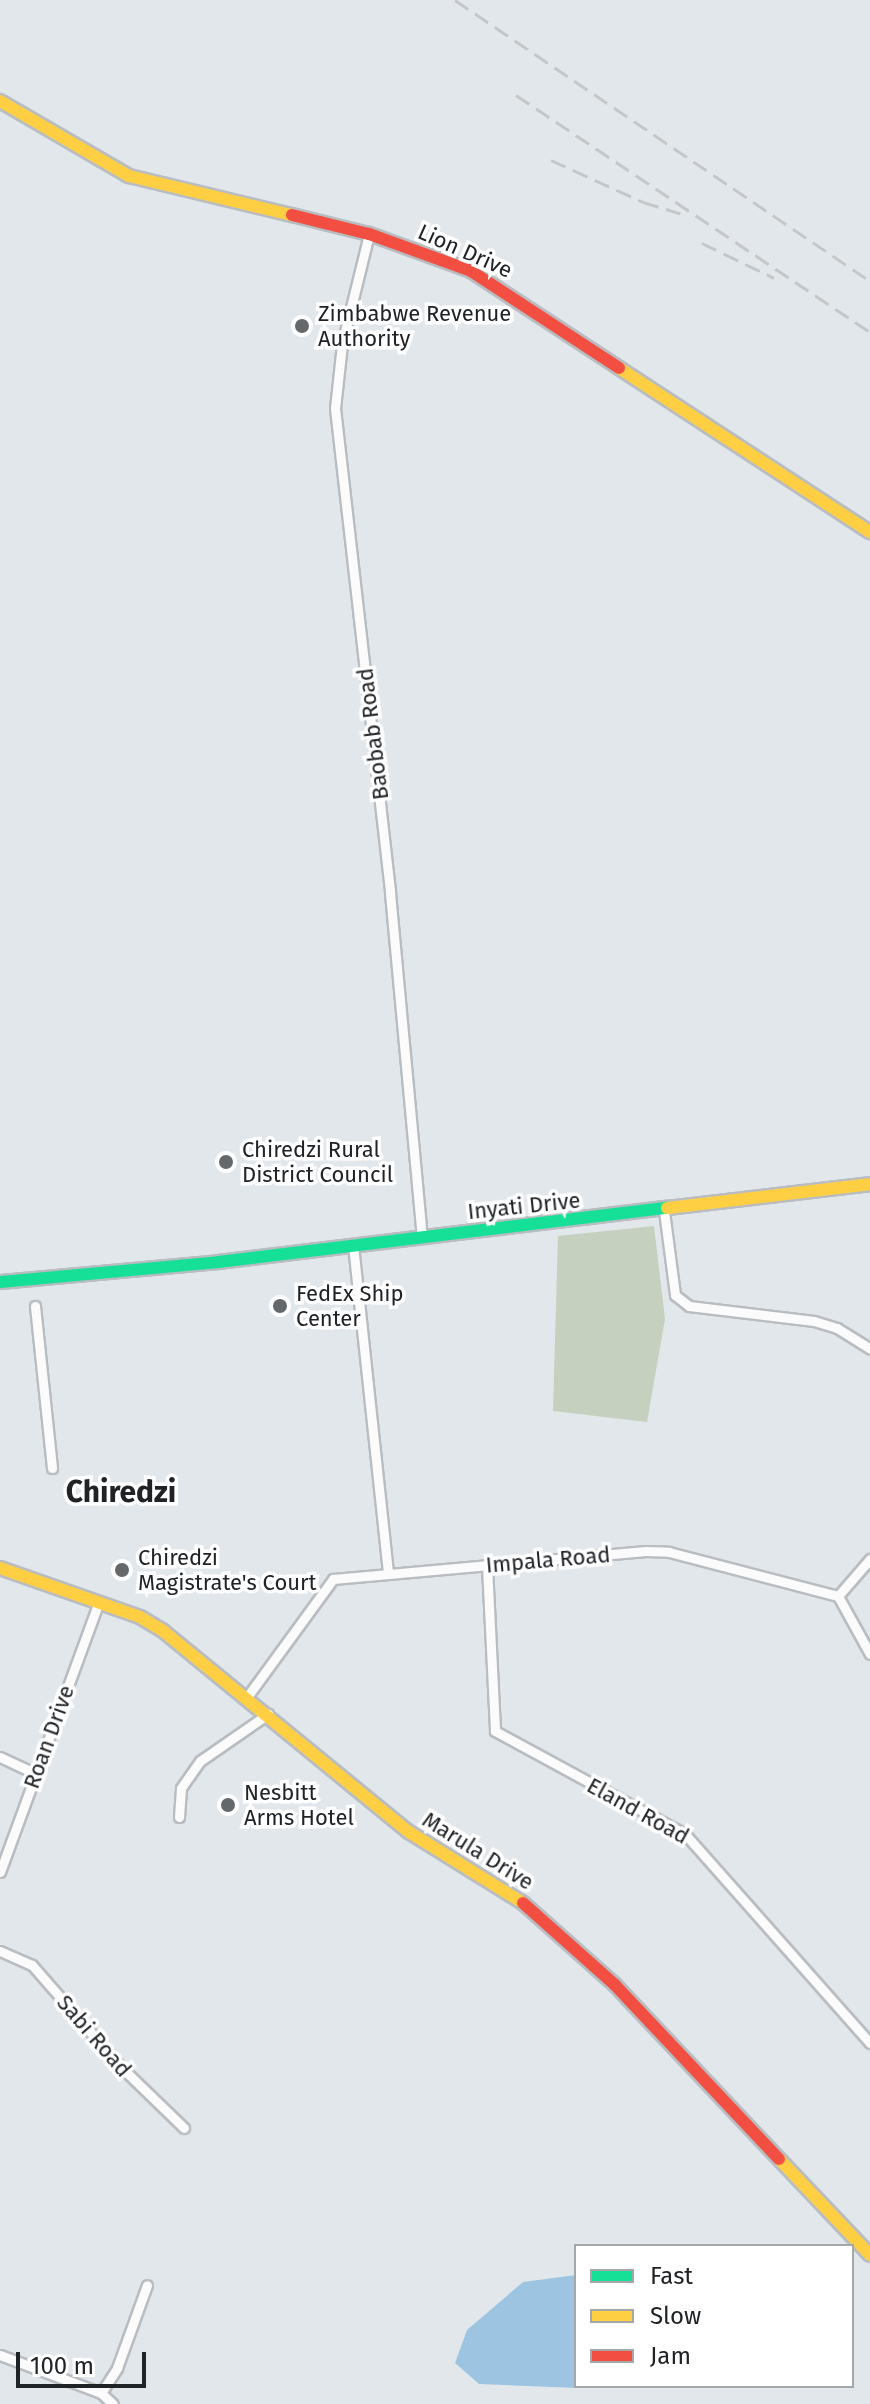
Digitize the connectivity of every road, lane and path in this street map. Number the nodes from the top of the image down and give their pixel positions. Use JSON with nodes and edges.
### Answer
{"nodes":[{"id":1,"x":0,"y":101,"type":"edge"},
{"id":2,"x":369,"y":234,"type":"junction"},
{"id":3,"x":870,"y":532,"type":"edge"},
{"id":4,"x":870,"y":1184,"type":"edge"},
{"id":5,"x":664,"y":1211,"type":"junction"},
{"id":6,"x":422,"y":1236,"type":"junction"},
{"id":7,"x":353,"y":1245,"type":"junction"},
{"id":8,"x":0,"y":1282,"type":"edge"},
{"id":9,"x":35,"y":1306,"type":"dead end"},
{"id":10,"x":870,"y":1349,"type":"edge"},
{"id":11,"x":52,"y":1468,"type":"dead end"},
{"id":12,"x":870,"y":1559,"type":"edge"},
{"id":13,"x":487,"y":1566,"type":"junction"},
{"id":14,"x":0,"y":1568,"type":"edge"},
{"id":15,"x":388,"y":1573,"type":"junction"},
{"id":16,"x":838,"y":1596,"type":"junction"},
{"id":17,"x":99,"y":1602,"type":"junction"},
{"id":18,"x":870,"y":1654,"type":"edge"},
{"id":19,"x":247,"y":1697,"type":"junction"},
{"id":20,"x":268,"y":1714,"type":"junction"},
{"id":21,"x":0,"y":1757,"type":"edge"},
{"id":22,"x":35,"y":1773,"type":"junction"},
{"id":23,"x":179,"y":1817,"type":"dead end"},
{"id":24,"x":0,"y":1872,"type":"edge"},
{"id":25,"x":0,"y":1951,"type":"edge"},
{"id":26,"x":870,"y":2043,"type":"edge"},
{"id":27,"x":184,"y":2128,"type":"dead end"},
{"id":28,"x":870,"y":2255,"type":"edge"},
{"id":29,"x":147,"y":2285,"type":"dead end"},
{"id":30,"x":0,"y":2355,"type":"edge"},
{"id":31,"x":101,"y":2393,"type":"junction"},
{"id":32,"x":113,"y":2404,"type":"edge"}],
"edges":[{"from":1,"to":2,"type":"street","name":"Lion Drive"},
{"from":2,"to":3,"type":"street","name":"Lion Drive"},
{"from":2,"to":6,"type":"street","name":"Baobab Road"},
{"from":4,"to":5,"type":"street","name":"Inyati Drive"},
{"from":5,"to":6,"type":"street","name":"Inyati Drive"},
{"from":5,"to":10,"type":"street"},
{"from":6,"to":7,"type":"street","name":"Inyati Drive"},
{"from":7,"to":8,"type":"street","name":"Inyati Drive"},
{"from":7,"to":15,"type":"street"},
{"from":9,"to":11,"type":"street"},
{"from":12,"to":16,"type":"street"},
{"from":13,"to":15,"type":"street","name":"Impala Road"},
{"from":13,"to":16,"type":"street","name":"Impala Road"},
{"from":13,"to":26,"type":"street","name":"Eland Road"},
{"from":14,"to":17,"type":"street","name":"Marula Drive"},
{"from":15,"to":19,"type":"street","name":"Impala Road"},
{"from":16,"to":18,"type":"street"},
{"from":17,"to":19,"type":"street","name":"Marula Drive"},
{"from":17,"to":22,"type":"street","name":"Roan Drive"},
{"from":19,"to":20,"type":"street","name":"Marula Drive"},
{"from":20,"to":23,"type":"street"},
{"from":20,"to":28,"type":"street","name":"Marula Drive"},
{"from":21,"to":22,"type":"street"},
{"from":22,"to":24,"type":"street","name":"Roan Drive"},
{"from":25,"to":27,"type":"street","name":"Sabi Road"},
{"from":29,"to":31,"type":"street"},
{"from":30,"to":31,"type":"street"},
{"from":31,"to":32,"type":"street"}]}
